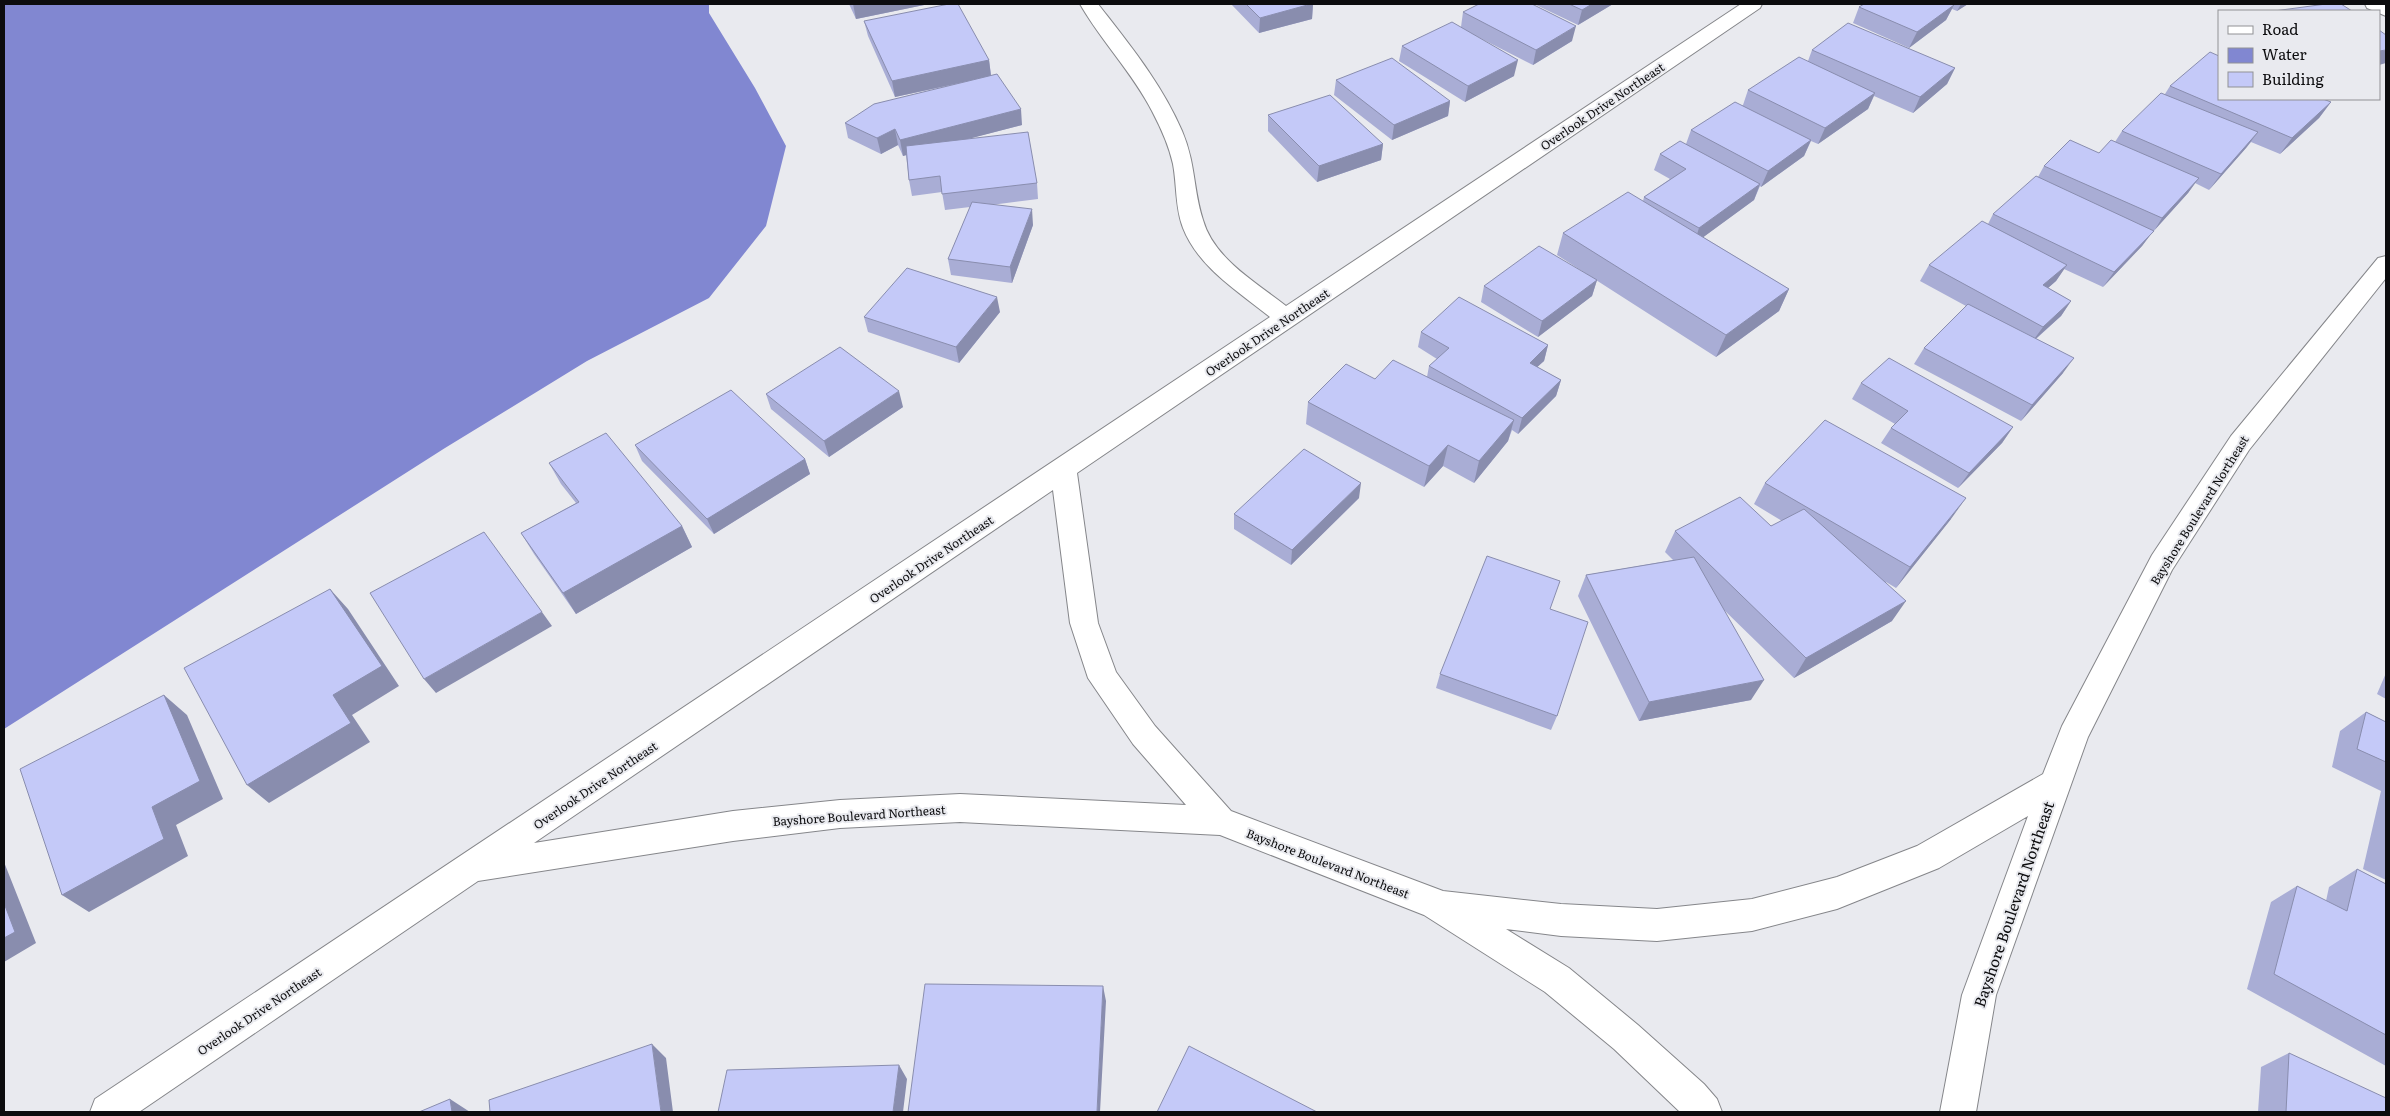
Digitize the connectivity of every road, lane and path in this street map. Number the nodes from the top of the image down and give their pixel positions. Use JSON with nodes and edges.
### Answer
{"nodes":[{"id":1,"x":1089,"y":4,"type":"edge"},
{"id":2,"x":1753,"y":4,"type":"edge"},
{"id":3,"x":2374,"y":4,"type":"edge"},
{"id":4,"x":2386,"y":10,"type":"edge"},
{"id":5,"x":2386,"y":263,"type":"edge"},
{"id":6,"x":1287,"y":318,"type":"junction"},
{"id":7,"x":1063,"y":470,"type":"junction"},
{"id":8,"x":2054,"y":784,"type":"junction"},
{"id":9,"x":1220,"y":820,"type":"junction"},
{"id":10,"x":472,"y":869,"type":"junction"},
{"id":11,"x":1436,"y":904,"type":"junction"},
{"id":12,"x":108,"y":1112,"type":"edge"},
{"id":13,"x":1704,"y":1112,"type":"edge"},
{"id":14,"x":1958,"y":1112,"type":"edge"}],
"edges":[{"from":1,"to":6,"type":"street"},
{"from":2,"to":6,"type":"street","name":"Overlook Drive Northeast"},
{"from":3,"to":4,"type":"street"},
{"from":5,"to":8,"type":"street","name":"Bayshore Boulevard Northeast"},
{"from":6,"to":7,"type":"street","name":"Overlook Drive Northeast"},
{"from":7,"to":9,"type":"street","name":"Bayshore Boulevard Northeast"},
{"from":7,"to":10,"type":"street","name":"Overlook Drive Northeast"},
{"from":8,"to":11,"type":"street","name":"Bayshore Boulevard Northeast"},
{"from":8,"to":14,"type":"street","name":"Bayshore Boulevard Northeast"},
{"from":9,"to":10,"type":"street","name":"Bayshore Boulevard Northeast"},
{"from":9,"to":11,"type":"street","name":"Bayshore Boulevard Northeast"},
{"from":10,"to":12,"type":"street","name":"Overlook Drive Northeast"},
{"from":11,"to":13,"type":"street","name":"Bayshore Boulevard Northeast"}]}
